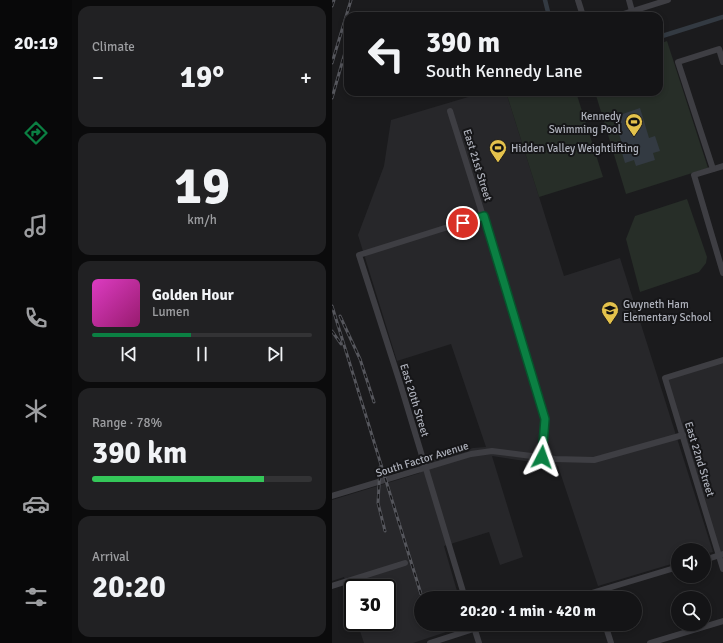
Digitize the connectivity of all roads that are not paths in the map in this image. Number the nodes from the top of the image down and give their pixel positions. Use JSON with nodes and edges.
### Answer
{"nodes":[{"id":1,"x":578,"y":0,"type":"edge"},
{"id":2,"x":628,"y":0,"type":"edge"},
{"id":3,"x":668,"y":0,"type":"edge"},
{"id":4,"x":632,"y":11,"type":"junction"},
{"id":5,"x":582,"y":12,"type":"edge"},
{"id":6,"x":629,"y":12,"type":"edge"},
{"id":7,"x":723,"y":62,"type":"edge"},
{"id":8,"x":450,"y":111,"type":"dead end"},
{"id":9,"x":723,"y":166,"type":"edge"},
{"id":10,"x":713,"y":169,"type":"junction"},
{"id":11,"x":484,"y":216,"type":"junction"},
{"id":12,"x":723,"y":273,"type":"edge"},
{"id":13,"x":723,"y":360,"type":"edge"},
{"id":14,"x":683,"y":435,"type":"junction"},
{"id":15,"x":542,"y":457,"type":"junction"},
{"id":16,"x":425,"y":468,"type":"junction"},
{"id":17,"x":332,"y":496,"type":"edge"},
{"id":18,"x":721,"y":554,"type":"edge"},
{"id":19,"x":711,"y":558,"type":"edge"},
{"id":20,"x":405,"y":563,"type":"dead end"},
{"id":21,"x":671,"y":569,"type":"edge"},
{"id":22,"x":723,"y":569,"type":"edge"},
{"id":23,"x":332,"y":586,"type":"edge"},
{"id":24,"x":463,"y":591,"type":"edge"},
{"id":25,"x":609,"y":591,"type":"edge"},
{"id":26,"x":723,"y":621,"type":"edge"},
{"id":27,"x":461,"y":631,"type":"edge"},
{"id":28,"x":475,"y":631,"type":"edge"},
{"id":29,"x":607,"y":631,"type":"edge"},
{"id":30,"x":430,"y":643,"type":"edge"},
{"id":31,"x":479,"y":643,"type":"edge"},
{"id":32,"x":611,"y":643,"type":"edge"},
{"id":33,"x":650,"y":643,"type":"edge"}],
"edges":[{"from":1,"to":5,"type":"street"},
{"from":2,"to":4,"type":"street"},
{"from":3,"to":4,"type":"street"},
{"from":4,"to":6,"type":"street"},
{"from":7,"to":10,"type":"street"},
{"from":8,"to":11,"type":"street","name":"East 21st Street"},
{"from":9,"to":10,"type":"street"},
{"from":10,"to":12,"type":"street"},
{"from":11,"to":15,"type":"street","name":"East 21st Street"},
{"from":11,"to":16,"type":"street","name":"East 20th Street"},
{"from":13,"to":14,"type":"street","name":"East 22nd Street"},
{"from":14,"to":15,"type":"street","name":"South Factor Avenue"},
{"from":14,"to":18,"type":"street","name":"East 22nd Street"},
{"from":15,"to":16,"type":"street","name":"South Factor Avenue"},
{"from":16,"to":17,"type":"street","name":"South Factor Avenue"},
{"from":16,"to":24,"type":"street","name":"East 20th Street"},
{"from":18,"to":19,"type":"street"},
{"from":18,"to":22,"type":"street","name":"East 22nd Street"},
{"from":20,"to":23,"type":"street"},
{"from":21,"to":25,"type":"street"},
{"from":26,"to":33,"type":"street"},
{"from":27,"to":30,"type":"street"},
{"from":28,"to":31,"type":"street"},
{"from":29,"to":32,"type":"street"}]}
